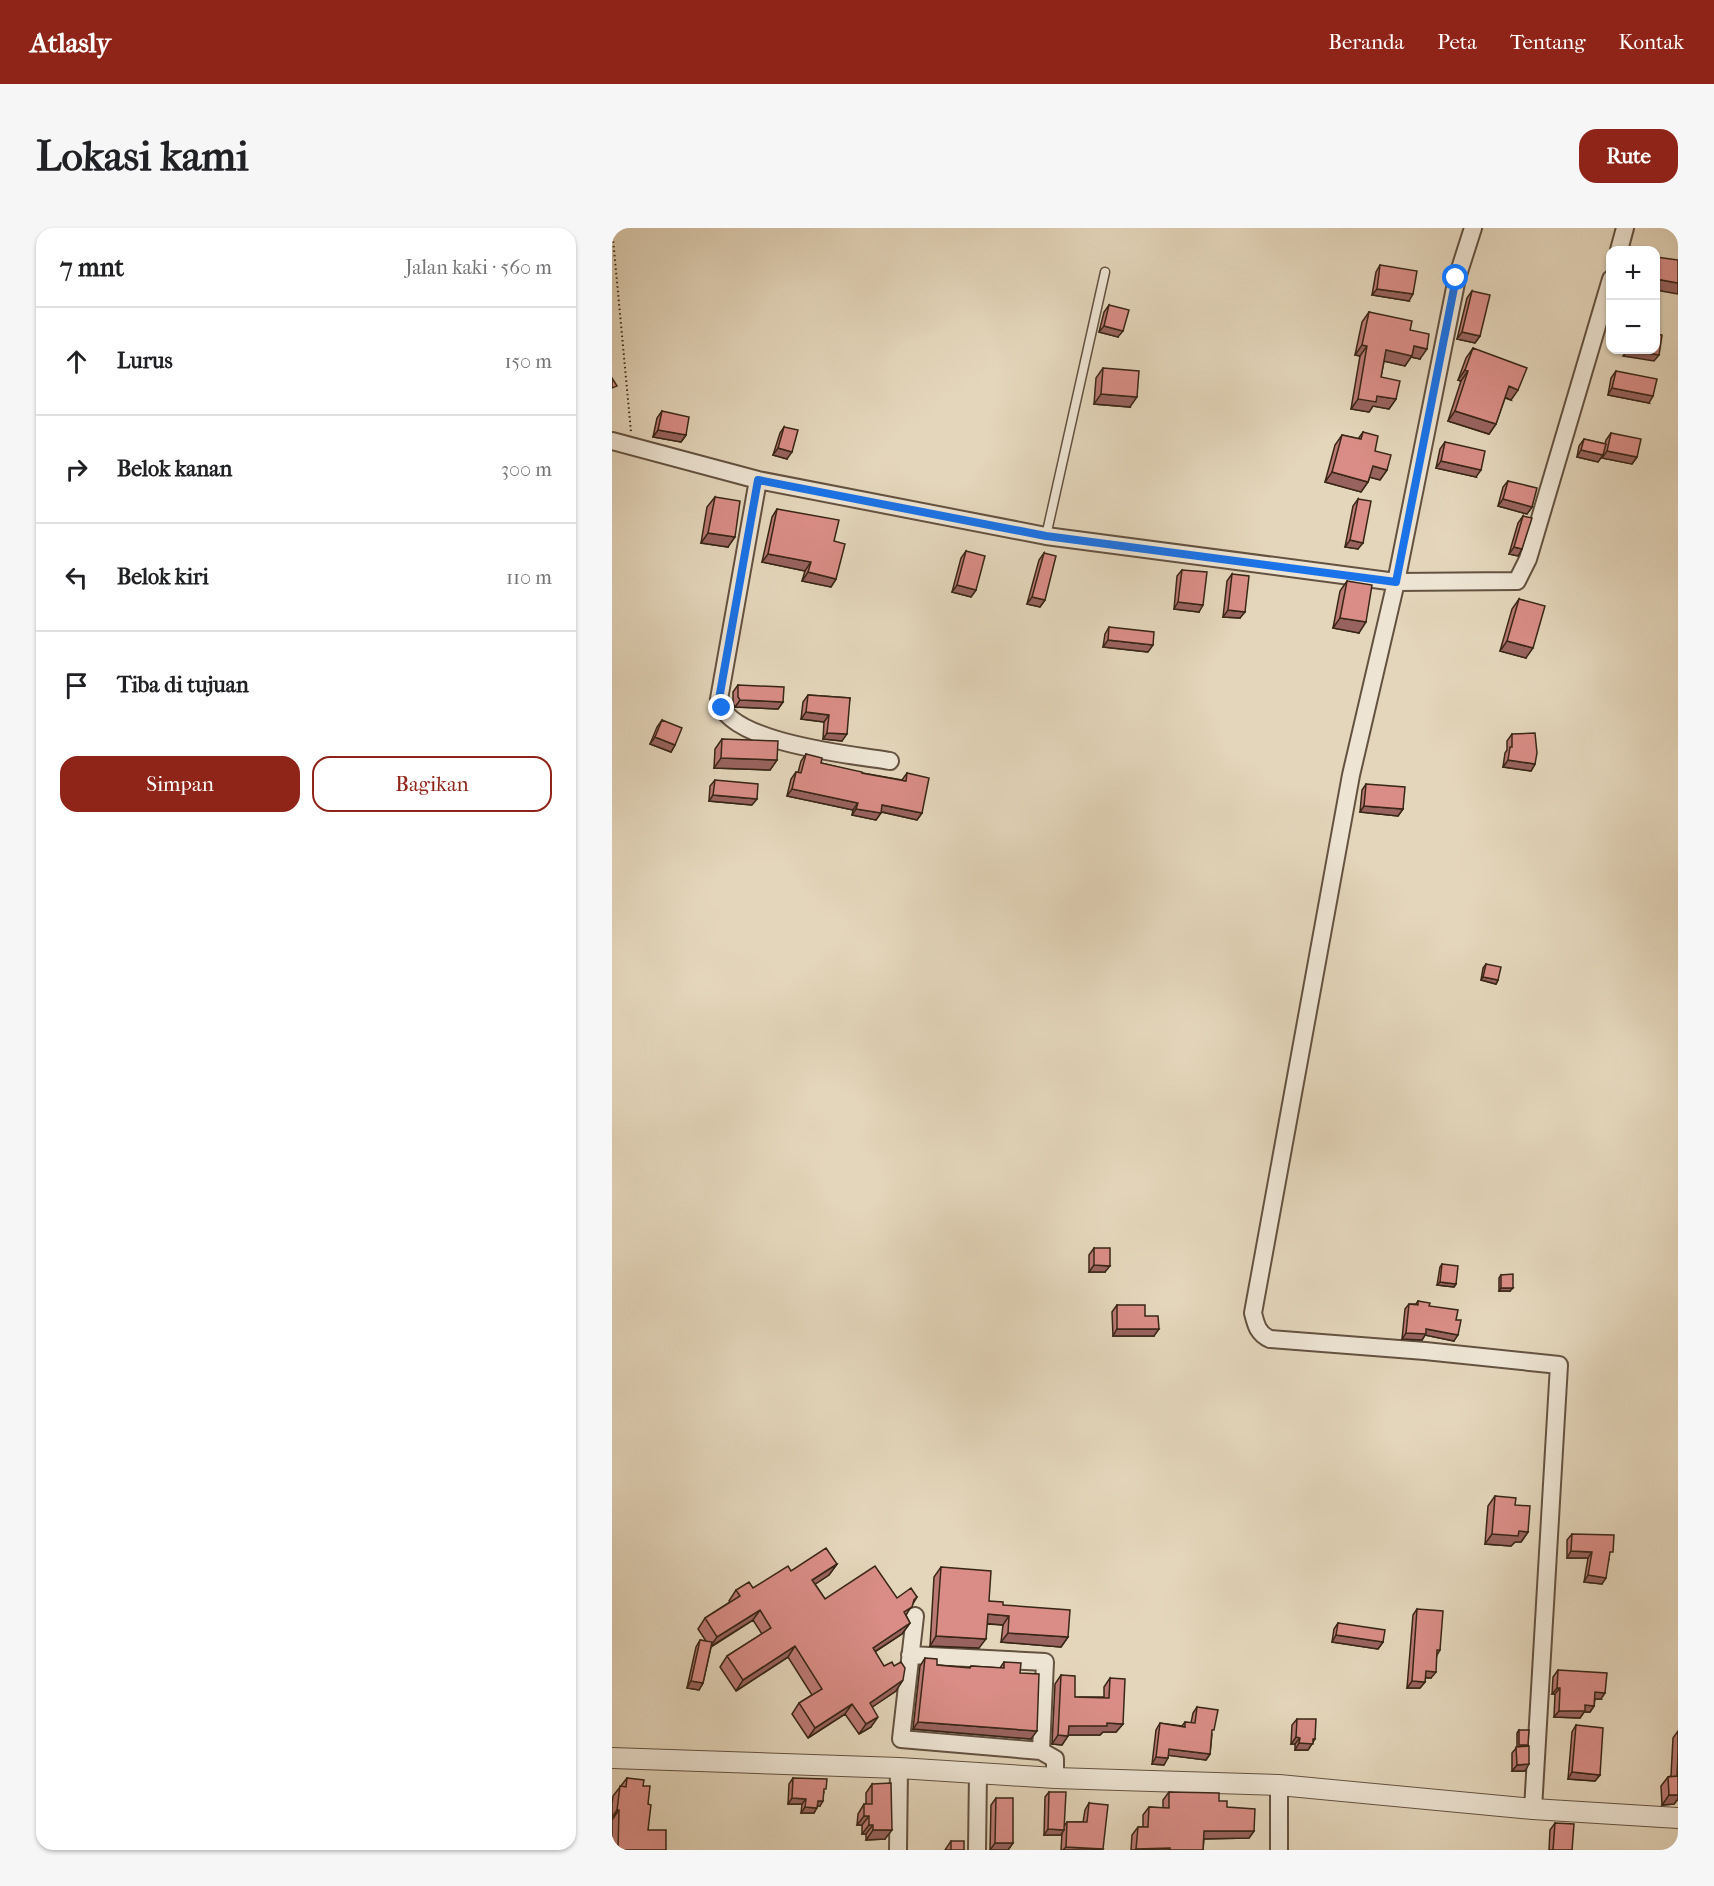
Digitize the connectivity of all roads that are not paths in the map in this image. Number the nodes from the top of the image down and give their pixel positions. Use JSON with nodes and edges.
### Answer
{"nodes":[{"id":1,"x":1473,"y":228,"type":"edge"},
{"id":2,"x":1625,"y":228,"type":"edge"},
{"id":3,"x":1620,"y":246,"type":"edge"},
{"id":4,"x":1105,"y":272,"type":"dead end"},
{"id":5,"x":1606,"y":296,"type":"edge"},
{"id":6,"x":612,"y":441,"type":"edge"},
{"id":7,"x":758,"y":480,"type":"junction"},
{"id":8,"x":1046,"y":536,"type":"junction"},
{"id":9,"x":1396,"y":582,"type":"junction"},
{"id":10,"x":890,"y":761,"type":"dead end"},
{"id":11,"x":915,"y":1616,"type":"edge"},
{"id":12,"x":910,"y":1655,"type":"junction"},
{"id":13,"x":1041,"y":1751,"type":"junction"},
{"id":14,"x":612,"y":1758,"type":"edge"},
{"id":15,"x":899,"y":1768,"type":"junction"},
{"id":16,"x":978,"y":1772,"type":"junction"},
{"id":17,"x":1055,"y":1778,"type":"junction"},
{"id":18,"x":1279,"y":1785,"type":"junction"},
{"id":19,"x":1533,"y":1809,"type":"junction"},
{"id":20,"x":1678,"y":1818,"type":"edge"},
{"id":21,"x":898,"y":1850,"type":"edge"},
{"id":22,"x":977,"y":1850,"type":"edge"},
{"id":23,"x":1279,"y":1850,"type":"edge"}],
"edges":[{"from":1,"to":9,"type":"street"},
{"from":2,"to":3,"type":"street"},
{"from":4,"to":8,"type":"lane"},
{"from":5,"to":9,"type":"street"},
{"from":6,"to":7,"type":"street"},
{"from":7,"to":8,"type":"street"},
{"from":7,"to":10,"type":"street"},
{"from":8,"to":9,"type":"street"},
{"from":9,"to":19,"type":"street"},
{"from":11,"to":12,"type":"street"},
{"from":12,"to":13,"type":"street"},
{"from":12,"to":13,"type":"street"},
{"from":13,"to":17,"type":"street"},
{"from":14,"to":15,"type":"street"},
{"from":15,"to":16,"type":"street"},
{"from":15,"to":21,"type":"street"},
{"from":16,"to":17,"type":"street"},
{"from":16,"to":22,"type":"street"},
{"from":17,"to":18,"type":"street"},
{"from":18,"to":19,"type":"street"},
{"from":18,"to":23,"type":"street"},
{"from":19,"to":20,"type":"street"}]}
